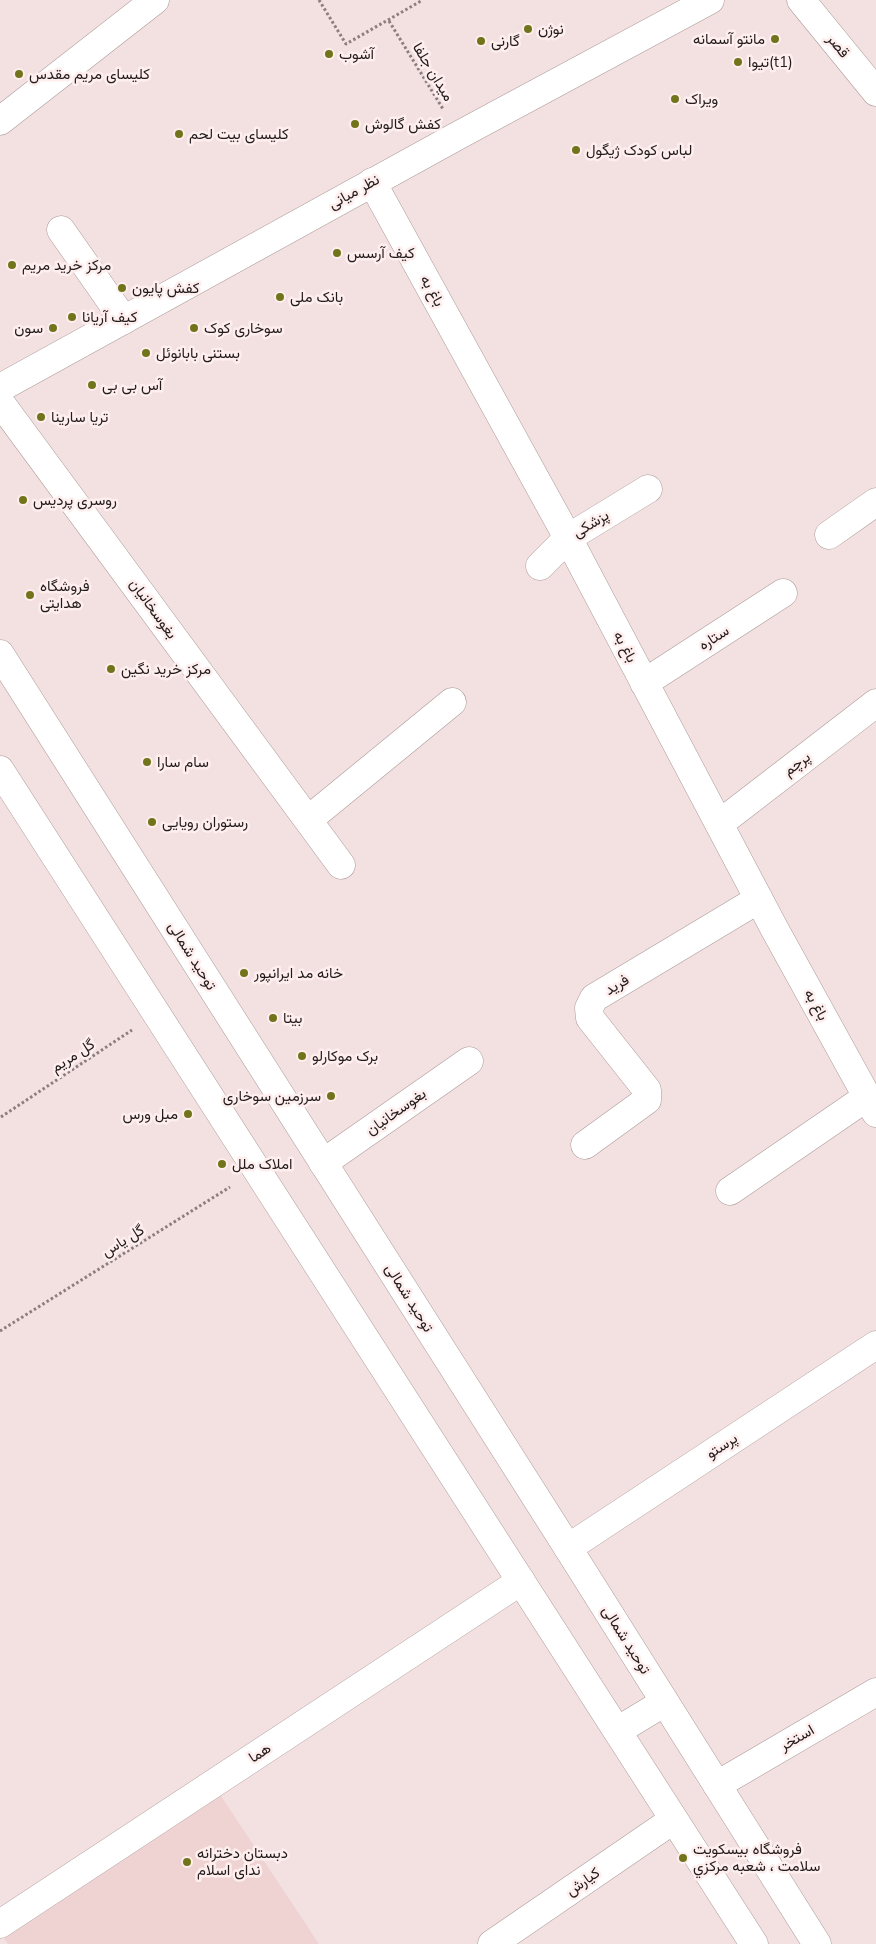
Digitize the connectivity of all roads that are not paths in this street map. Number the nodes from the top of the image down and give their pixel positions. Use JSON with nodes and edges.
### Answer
{"nodes":[{"id":1,"x":155,"y":0,"type":"edge"},
{"id":2,"x":710,"y":0,"type":"edge"},
{"id":3,"x":800,"y":0,"type":"edge"},
{"id":4,"x":876,"y":92,"type":"edge"},
{"id":5,"x":0,"y":121,"type":"edge"},
{"id":6,"x":372,"y":182,"type":"junction"},
{"id":7,"x":61,"y":230,"type":"dead end"},
{"id":8,"x":124,"y":320,"type":"junction"},
{"id":9,"x":0,"y":388,"type":"edge"},
{"id":10,"x":0,"y":402,"type":"edge"},
{"id":11,"x":648,"y":490,"type":"dead end"},
{"id":12,"x":876,"y":502,"type":"edge"},
{"id":13,"x":829,"y":535,"type":"dead end"},
{"id":14,"x":568,"y":538,"type":"junction"},
{"id":15,"x":540,"y":566,"type":"dead end"},
{"id":16,"x":783,"y":592,"type":"dead end"},
{"id":17,"x":0,"y":654,"type":"edge"},
{"id":18,"x":644,"y":683,"type":"junction"},
{"id":19,"x":452,"y":702,"type":"dead end"},
{"id":20,"x":876,"y":703,"type":"edge"},
{"id":21,"x":0,"y":770,"type":"edge"},
{"id":22,"x":308,"y":820,"type":"junction"},
{"id":23,"x":719,"y":824,"type":"junction"},
{"id":24,"x":341,"y":865,"type":"dead end"},
{"id":25,"x":758,"y":899,"type":"junction"},
{"id":26,"x":469,"y":1061,"type":"dead end"},
{"id":27,"x":871,"y":1105,"type":"edge"},
{"id":28,"x":585,"y":1145,"type":"dead end"},
{"id":29,"x":323,"y":1163,"type":"junction"},
{"id":30,"x":730,"y":1191,"type":"dead end"},
{"id":31,"x":876,"y":1345,"type":"edge"},
{"id":32,"x":568,"y":1548,"type":"junction"},
{"id":33,"x":521,"y":1581,"type":"junction"},
{"id":34,"x":876,"y":1692,"type":"edge"},
{"id":35,"x":665,"y":1702,"type":"junction"},
{"id":36,"x":617,"y":1731,"type":"junction"},
{"id":37,"x":717,"y":1785,"type":"junction"},
{"id":38,"x":673,"y":1820,"type":"junction"},
{"id":39,"x":0,"y":1924,"type":"edge"},
{"id":40,"x":492,"y":1944,"type":"edge"},
{"id":41,"x":754,"y":1944,"type":"edge"},
{"id":42,"x":817,"y":1944,"type":"edge"}],
"edges":[{"from":1,"to":5,"type":"street"},
{"from":2,"to":6,"type":"street","name":"نظر میانی"},
{"from":3,"to":4,"type":"street","name":"قصر"},
{"from":6,"to":8,"type":"street","name":"نظر میانی"},
{"from":6,"to":14,"type":"street","name":"باغ به"},
{"from":7,"to":8,"type":"street"},
{"from":8,"to":9,"type":"street","name":"نظر میانی"},
{"from":10,"to":22,"type":"street","name":"بغوسخانیان"},
{"from":11,"to":14,"type":"street","name":"پزشکی"},
{"from":12,"to":13,"type":"street"},
{"from":14,"to":15,"type":"street","name":"پزشکی"},
{"from":14,"to":18,"type":"street","name":"باغ به"},
{"from":16,"to":18,"type":"street","name":"ستاره"},
{"from":17,"to":29,"type":"street","name":"توحید شمالی"},
{"from":18,"to":23,"type":"street","name":"باغ به"},
{"from":19,"to":22,"type":"street"},
{"from":20,"to":23,"type":"street","name":"پرچم"},
{"from":21,"to":33,"type":"street"},
{"from":22,"to":24,"type":"street","name":"بغوسخانیان"},
{"from":23,"to":25,"type":"street","name":"باغ به"},
{"from":25,"to":27,"type":"street","name":"باغ به"},
{"from":25,"to":28,"type":"street","name":"فرید"},
{"from":26,"to":29,"type":"street","name":"بغوسخانیان"},
{"from":27,"to":30,"type":"street"},
{"from":29,"to":32,"type":"street","name":"توحید شمالی"},
{"from":31,"to":32,"type":"street","name":"پرستو"},
{"from":32,"to":35,"type":"street","name":"توحید شمالی"},
{"from":33,"to":36,"type":"street"},
{"from":33,"to":39,"type":"street","name":"هما"},
{"from":34,"to":37,"type":"street","name":"استخر"},
{"from":35,"to":36,"type":"street"},
{"from":35,"to":37,"type":"street","name":"توحید شمالی"},
{"from":36,"to":38,"type":"street"},
{"from":37,"to":42,"type":"street","name":"توحید شمالی"},
{"from":38,"to":40,"type":"street","name":"کیارش"},
{"from":38,"to":41,"type":"street"}]}
